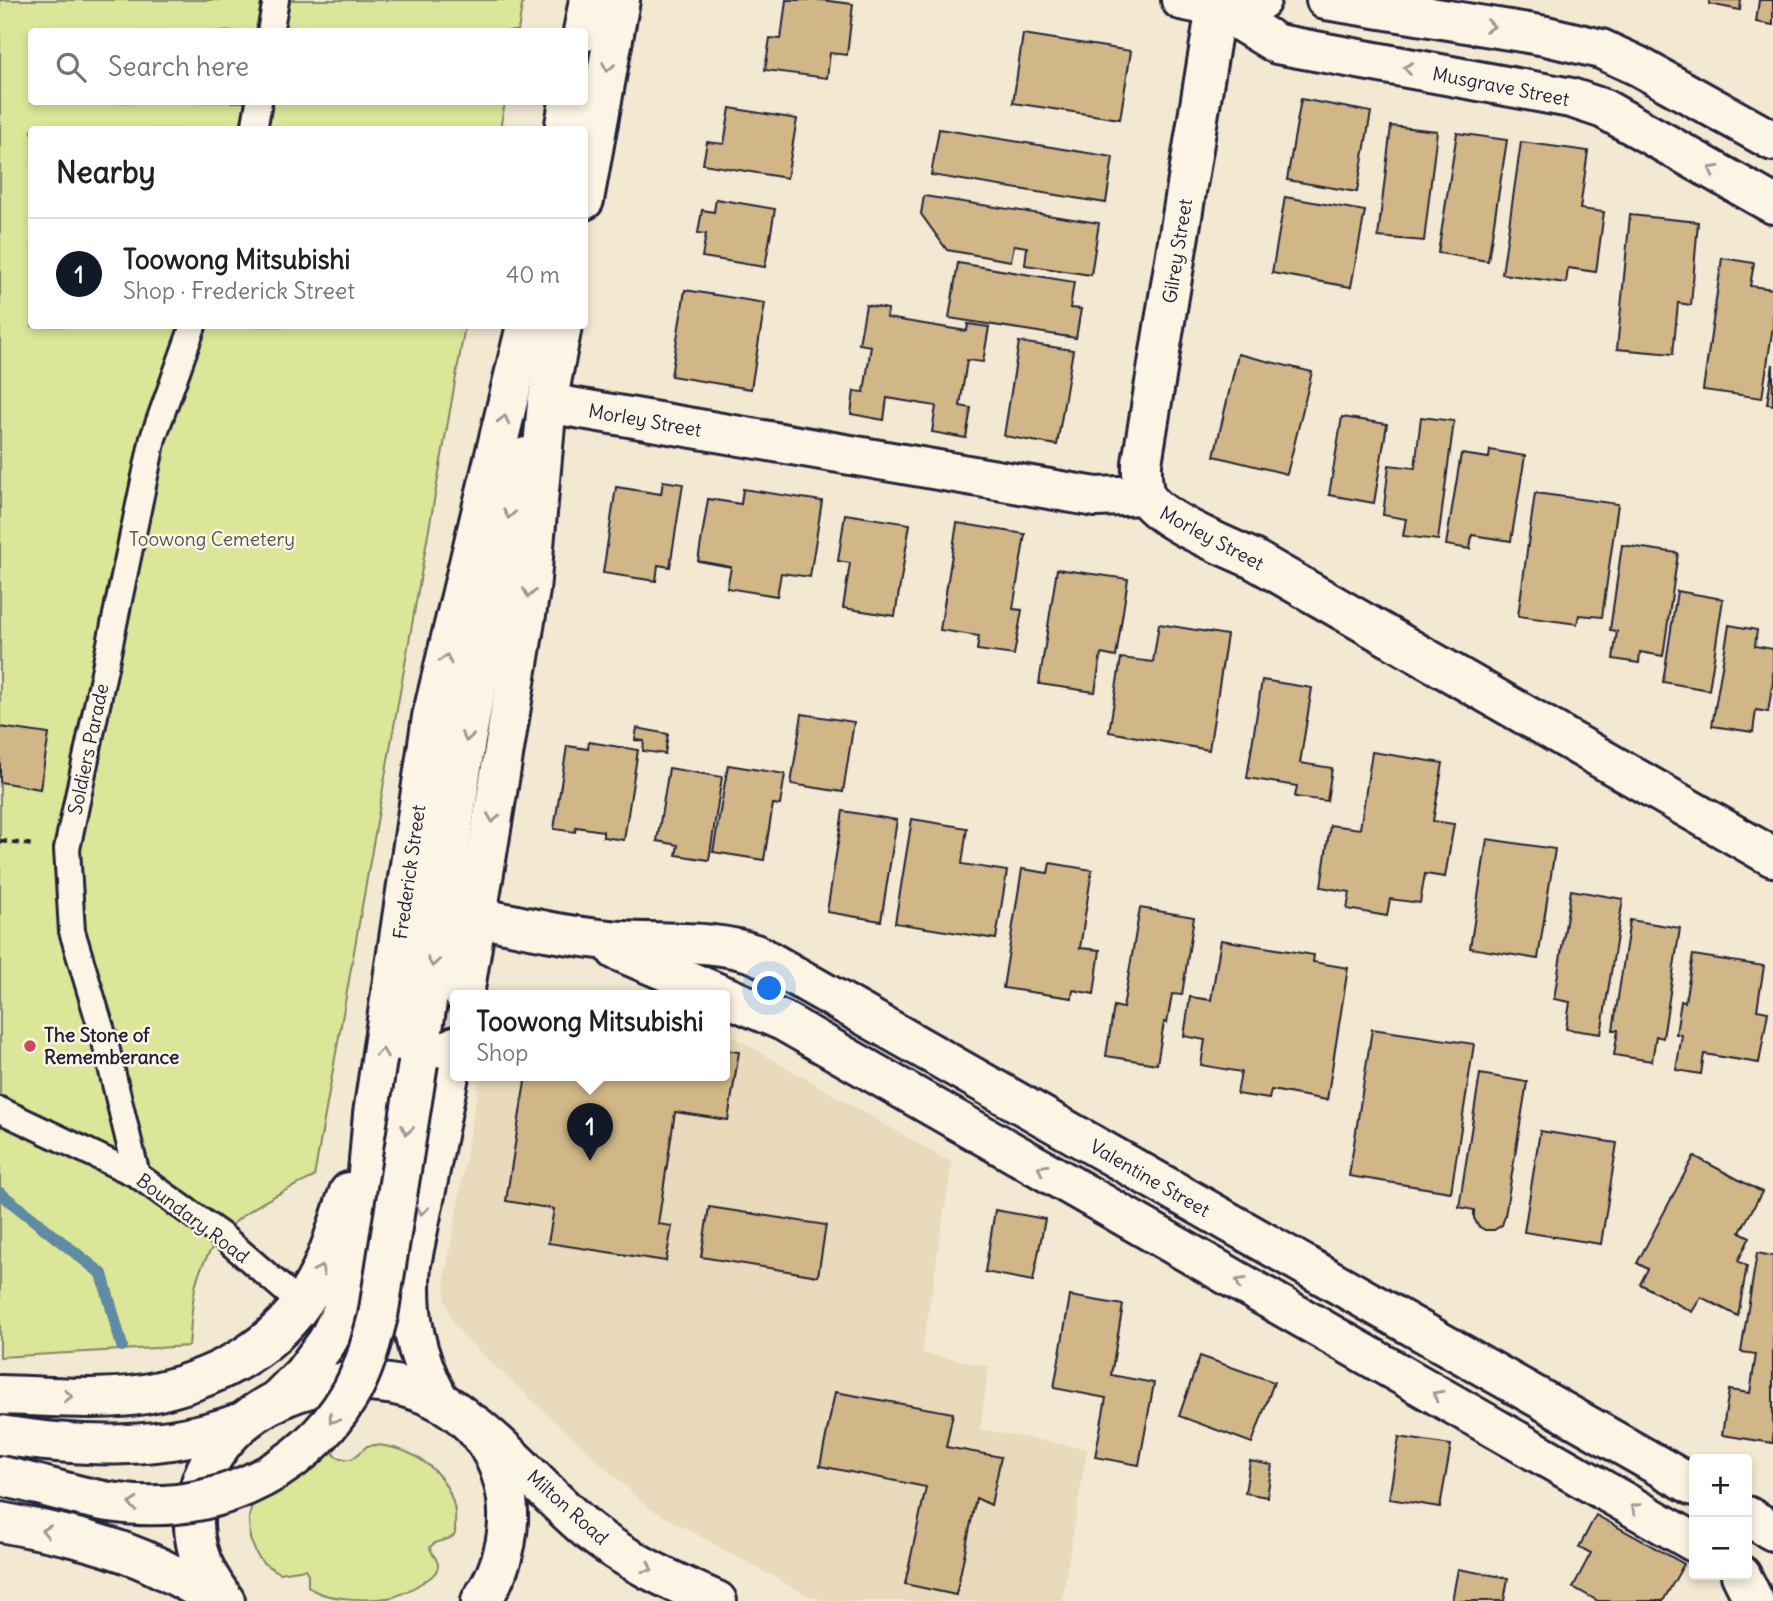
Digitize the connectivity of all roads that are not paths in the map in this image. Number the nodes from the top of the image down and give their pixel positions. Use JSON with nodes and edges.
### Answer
{"nodes":[{"id":1,"x":276,"y":0,"type":"edge"},
{"id":2,"x":589,"y":0,"type":"edge"},
{"id":3,"x":620,"y":0,"type":"edge"},
{"id":4,"x":1261,"y":0,"type":"edge"},
{"id":5,"x":1326,"y":0,"type":"edge"},
{"id":6,"x":1199,"y":3,"type":"edge"},
{"id":7,"x":271,"y":28,"type":"edge"},
{"id":8,"x":584,"y":28,"type":"edge"},
{"id":9,"x":258,"y":105,"type":"edge"},
{"id":10,"x":568,"y":105,"type":"edge"},
{"id":11,"x":255,"y":126,"type":"edge"},
{"id":12,"x":565,"y":126,"type":"edge"},
{"id":13,"x":1773,"y":141,"type":"edge"},
{"id":14,"x":588,"y":178,"type":"edge"},
{"id":15,"x":1773,"y":204,"type":"edge"},
{"id":16,"x":192,"y":329,"type":"edge"},
{"id":17,"x":525,"y":329,"type":"edge"},
{"id":18,"x":561,"y":329,"type":"edge"},
{"id":19,"x":547,"y":403,"type":"junction"},
{"id":20,"x":1146,"y":495,"type":"junction"},
{"id":21,"x":1773,"y":857,"type":"edge"},
{"id":22,"x":477,"y":918,"type":"junction"},
{"id":23,"x":585,"y":937,"type":"junction"},
{"id":24,"x":465,"y":990,"type":"edge"},
{"id":25,"x":711,"y":990,"type":"edge"},
{"id":26,"x":730,"y":998,"type":"edge"},
{"id":27,"x":450,"y":1071,"type":"edge"},
{"id":28,"x":0,"y":1110,"type":"edge"},
{"id":29,"x":373,"y":1121,"type":"junction"},
{"id":30,"x":137,"y":1175,"type":"junction"},
{"id":31,"x":300,"y":1304,"type":"junction"},
{"id":32,"x":0,"y":1395,"type":"edge"},
{"id":33,"x":452,"y":1409,"type":"junction"},
{"id":34,"x":259,"y":1412,"type":"junction"},
{"id":35,"x":0,"y":1435,"type":"edge"},
{"id":36,"x":0,"y":1476,"type":"edge"},
{"id":37,"x":1689,"y":1483,"type":"edge"},
{"id":38,"x":1749,"y":1517,"type":"edge"},
{"id":39,"x":0,"y":1522,"type":"edge"},
{"id":40,"x":1773,"y":1531,"type":"edge"},
{"id":41,"x":1689,"y":1539,"type":"edge"},
{"id":42,"x":1744,"y":1580,"type":"edge"},
{"id":43,"x":223,"y":1601,"type":"edge"},
{"id":44,"x":481,"y":1601,"type":"edge"},
{"id":45,"x":717,"y":1601,"type":"edge"},
{"id":46,"x":1754,"y":1601,"type":"edge"}],
"edges":[{"from":1,"to":7,"type":"lane"},
{"from":2,"to":8,"type":"main road"},
{"from":3,"to":14,"type":"main road","one_way":true},
{"from":4,"to":6,"type":"main road"},
{"from":5,"to":13,"type":"main road","one_way":true},
{"from":15,"to":6,"type":"main road","name":"Musgrave Street","one_way":true},
{"from":6,"to":20,"type":"main road","name":"Gilrey Street"},
{"from":9,"to":11,"type":"lane"},
{"from":10,"to":12,"type":"main road"},
{"from":16,"to":30,"type":"lane","name":"Soldiers Parade"},
{"from":29,"to":17,"type":"main road","name":"Frederick Street","one_way":true},
{"from":18,"to":19,"type":"main road"},
{"from":19,"to":20,"type":"main road","name":"Morley Street"},
{"from":19,"to":22,"type":"main road","one_way":true},
{"from":19,"to":36,"type":"main road","one_way":true,"bridge":true},
{"from":20,"to":21,"type":"main road","name":"Morley Street"},
{"from":22,"to":23,"type":"main road","name":"Valentine Street"},
{"from":22,"to":24,"type":"main road"},
{"from":23,"to":25,"type":"main road","name":"Valentine Street"},
{"from":23,"to":37,"type":"main road","name":"Valentine Street"},
{"from":41,"to":26,"type":"main road","name":"Valentine Street","one_way":true},
{"from":27,"to":33,"type":"main road","one_way":true},
{"from":28,"to":30,"type":"lane","name":"Boundary Road"},
{"from":31,"to":29,"type":"main road","one_way":true},
{"from":29,"to":34,"type":"main road","name":"Frederick Street"},
{"from":30,"to":31,"type":"lane","name":"Boundary Road"},
{"from":32,"to":31,"type":"main road","one_way":true},
{"from":33,"to":34,"type":"main road"},
{"from":33,"to":44,"type":"main road"},
{"from":33,"to":45,"type":"main road","name":"Milton Road","one_way":true},
{"from":34,"to":35,"type":"main road"},
{"from":34,"to":43,"type":"main road","name":"Frederick Street"},
{"from":38,"to":40,"type":"main road"},
{"from":43,"to":39,"type":"main road","one_way":true},
{"from":42,"to":46,"type":"main road"}]}
